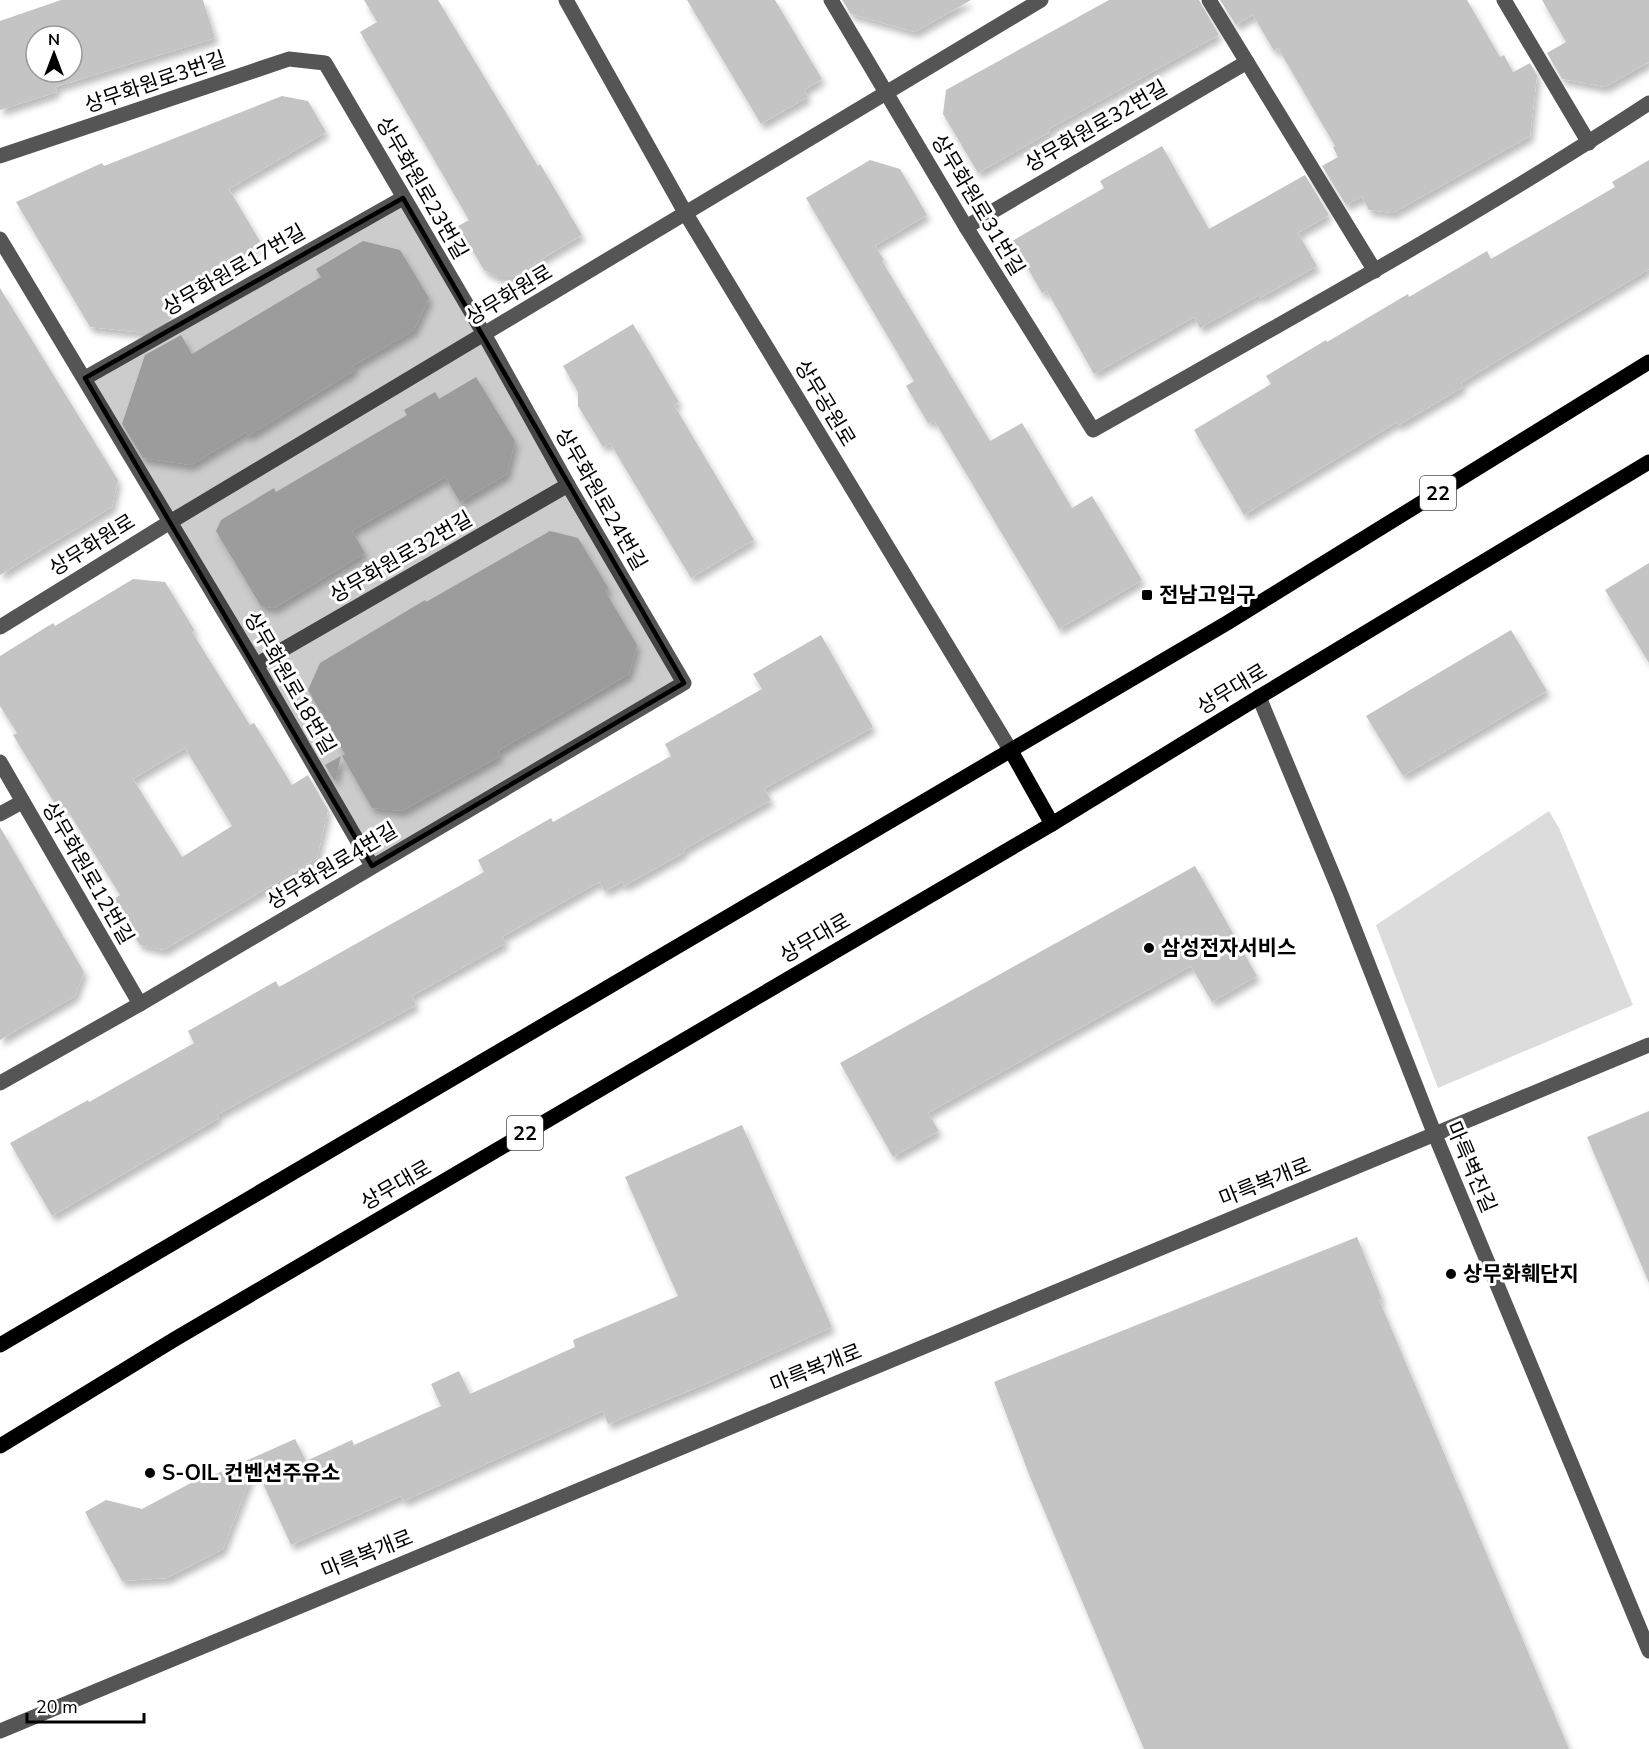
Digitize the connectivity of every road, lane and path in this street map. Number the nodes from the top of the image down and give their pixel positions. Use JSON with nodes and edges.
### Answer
{"nodes":[{"id":1,"x":566,"y":0,"type":"edge"},
{"id":2,"x":831,"y":0,"type":"edge"},
{"id":3,"x":1041,"y":0,"type":"edge"},
{"id":4,"x":1209,"y":0,"type":"edge"},
{"id":5,"x":1504,"y":0,"type":"edge"},
{"id":6,"x":1247,"y":62,"type":"junction"},
{"id":7,"x":325,"y":63,"type":"joint"},
{"id":8,"x":885,"y":92,"type":"junction"},
{"id":9,"x":1649,"y":103,"type":"edge"},
{"id":10,"x":1589,"y":143,"type":"junction"},
{"id":11,"x":0,"y":156,"type":"edge"},
{"id":12,"x":403,"y":198,"type":"junction"},
{"id":13,"x":686,"y":214,"type":"junction"},
{"id":14,"x":966,"y":227,"type":"junction"},
{"id":15,"x":0,"y":239,"type":"edge"},
{"id":16,"x":1375,"y":271,"type":"junction"},
{"id":17,"x":484,"y":334,"type":"junction"},
{"id":18,"x":1649,"y":362,"type":"edge"},
{"id":19,"x":85,"y":378,"type":"junction"},
{"id":20,"x":1649,"y":462,"type":"edge"},
{"id":21,"x":568,"y":485,"type":"junction"},
{"id":22,"x":170,"y":522,"type":"junction"},
{"id":23,"x":0,"y":627,"type":"edge"},
{"id":24,"x":256,"y":665,"type":"junction"},
{"id":25,"x":684,"y":683,"type":"joint"},
{"id":26,"x":1259,"y":697,"type":"junction"},
{"id":27,"x":1011,"y":751,"type":"junction"},
{"id":28,"x":0,"y":762,"type":"edge"},
{"id":29,"x":22,"y":802,"type":"junction"},
{"id":30,"x":0,"y":814,"type":"edge"},
{"id":31,"x":1052,"y":824,"type":"junction"},
{"id":32,"x":372,"y":866,"type":"junction"},
{"id":33,"x":140,"y":1004,"type":"junction"},
{"id":34,"x":1649,"y":1045,"type":"edge"},
{"id":35,"x":0,"y":1083,"type":"edge"},
{"id":36,"x":1435,"y":1135,"type":"junction"},
{"id":37,"x":0,"y":1345,"type":"edge"},
{"id":38,"x":0,"y":1446,"type":"edge"},
{"id":39,"x":1649,"y":1651,"type":"edge"},
{"id":40,"x":0,"y":1731,"type":"edge"}],
"edges":[{"from":1,"to":13,"type":"street","name":"상무공원로"},
{"from":2,"to":8,"type":"street","name":"상무화원로31번길"},
{"from":3,"to":8,"type":"street","name":"상무화원로"},
{"from":4,"to":6,"type":"street"},
{"from":5,"to":10,"type":"street"},
{"from":6,"to":14,"type":"street","name":"상무화원로32번길"},
{"from":6,"to":16,"type":"street"},
{"from":7,"to":11,"type":"street","name":"상무화원로3번길"},
{"from":7,"to":12,"type":"street","name":"상무화원로23번길"},
{"from":8,"to":13,"type":"street","name":"상무화원로"},
{"from":8,"to":14,"type":"street","name":"상무화원로31번길"},
{"from":9,"to":10,"type":"street"},
{"from":10,"to":16,"type":"street"},
{"from":12,"to":17,"type":"street","name":"상무화원로23번길"},
{"from":12,"to":19,"type":"street","name":"상무화원로17번길"},
{"from":13,"to":17,"type":"street","name":"상무화원로"},
{"from":13,"to":27,"type":"street","name":"상무공원로"},
{"from":14,"to":16,"type":"street","name":"상무화원로31번길"},
{"from":15,"to":19,"type":"street"},
{"from":17,"to":21,"type":"street","name":"상무화원로24번길"},
{"from":17,"to":22,"type":"street","name":"상무화원로"},
{"from":18,"to":27,"type":"main road","number":"22"},
{"from":19,"to":22,"type":"street"},
{"from":20,"to":26,"type":"main road","name":"상무대로","number":"22"},
{"from":21,"to":24,"type":"street","name":"상무화원로32번길"},
{"from":21,"to":25,"type":"street","name":"상무화원로24번길"},
{"from":22,"to":23,"type":"street","name":"상무화원로"},
{"from":22,"to":24,"type":"street","name":"상무화원로18번길"},
{"from":24,"to":32,"type":"street","name":"상무화원로18번길"},
{"from":25,"to":32,"type":"street","name":"상무화원로4번길"},
{"from":26,"to":31,"type":"main road","name":"상무대로","number":"22"},
{"from":26,"to":36,"type":"street","name":"마륵벽진길"},
{"from":27,"to":31,"type":"main road","name":"상무공원로"},
{"from":27,"to":37,"type":"main road","number":"22"},
{"from":28,"to":29,"type":"street","name":"상무화원로12번길"},
{"from":29,"to":30,"type":"street"},
{"from":29,"to":33,"type":"street","name":"상무화원로12번길"},
{"from":31,"to":38,"type":"main road","name":"상무대로","number":"22"},
{"from":32,"to":33,"type":"street","name":"상무화원로4번길"},
{"from":33,"to":35,"type":"street","name":"상무화원로4번길"},
{"from":34,"to":36,"type":"street","name":"마륵복개로"},
{"from":36,"to":39,"type":"street","name":"마륵벽진길"},
{"from":36,"to":40,"type":"street","name":"마륵복개로"}]}
